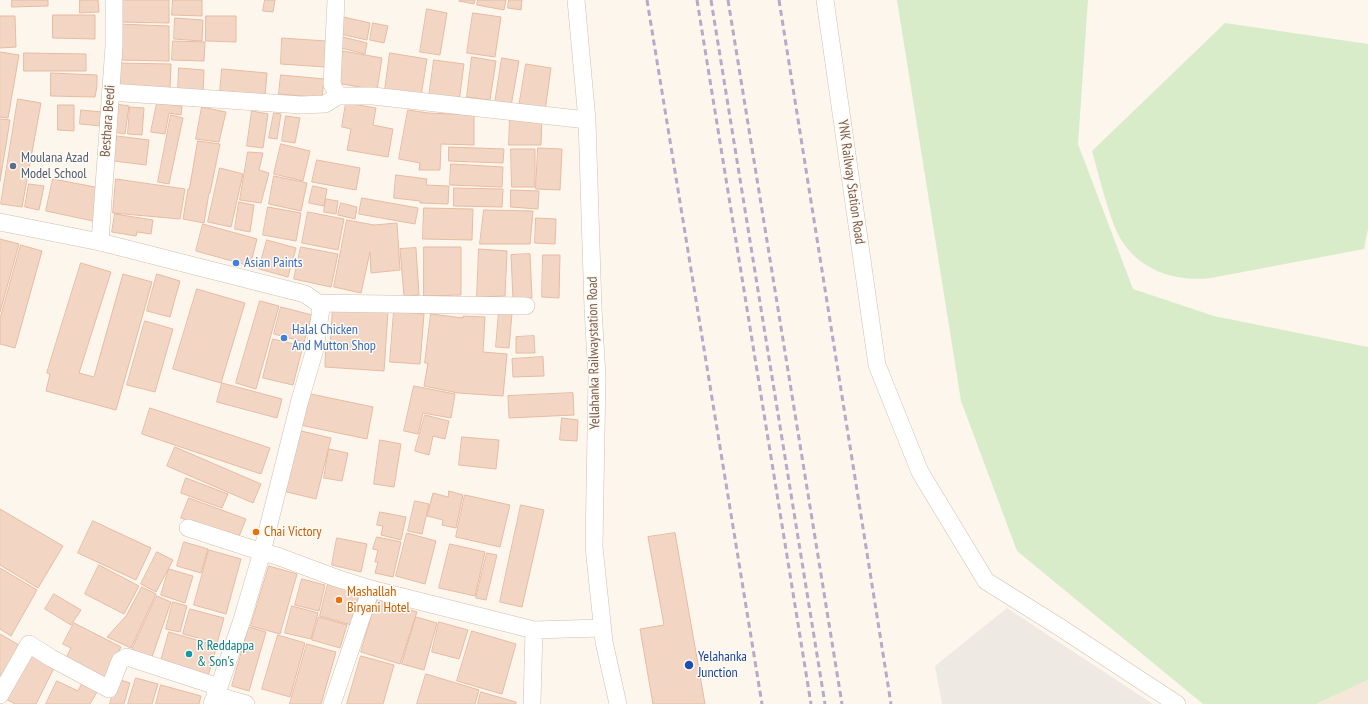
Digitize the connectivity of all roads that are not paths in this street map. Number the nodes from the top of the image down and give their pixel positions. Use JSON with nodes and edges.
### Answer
{"nodes":[{"id":1,"x":114,"y":0,"type":"edge"},
{"id":2,"x":336,"y":0,"type":"edge"},
{"id":3,"x":576,"y":0,"type":"edge"},
{"id":4,"x":825,"y":0,"type":"edge"},
{"id":5,"x":110,"y":92,"type":"junction"},
{"id":6,"x":338,"y":96,"type":"junction"},
{"id":7,"x":587,"y":120,"type":"junction"},
{"id":8,"x":0,"y":222,"type":"edge"},
{"id":9,"x":100,"y":242,"type":"junction"},
{"id":10,"x":318,"y":303,"type":"junction"},
{"id":11,"x":526,"y":306,"type":"dead end"},
{"id":12,"x":188,"y":528,"type":"dead end"},
{"id":13,"x":262,"y":552,"type":"junction"},
{"id":14,"x":371,"y":589,"type":"junction"},
{"id":15,"x":602,"y":628,"type":"junction"},
{"id":16,"x":534,"y":630,"type":"junction"},
{"id":17,"x":0,"y":695,"type":"edge"},
{"id":18,"x":215,"y":695,"type":"edge"},
{"id":19,"x":246,"y":704,"type":"edge"},
{"id":20,"x":332,"y":704,"type":"edge"},
{"id":21,"x":532,"y":704,"type":"edge"},
{"id":22,"x":618,"y":704,"type":"edge"},
{"id":23,"x":1177,"y":704,"type":"edge"}],
"edges":[{"from":1,"to":5,"type":"street","name":"Besthara Beedi"},
{"from":2,"to":6,"type":"street"},
{"from":3,"to":7,"type":"street","name":"Yellahanka Railwaystation Road"},
{"from":4,"to":23,"type":"street","name":"YNK Railway Station Road"},
{"from":5,"to":6,"type":"street"},
{"from":5,"to":9,"type":"street","name":"Besthara Beedi"},
{"from":6,"to":7,"type":"street"},
{"from":7,"to":15,"type":"street","name":"Yellahanka Railwaystation Road"},
{"from":8,"to":9,"type":"street"},
{"from":9,"to":10,"type":"street"},
{"from":10,"to":11,"type":"street"},
{"from":10,"to":13,"type":"street"},
{"from":12,"to":13,"type":"street"},
{"from":13,"to":14,"type":"street"},
{"from":13,"to":18,"type":"street"},
{"from":14,"to":16,"type":"street"},
{"from":14,"to":20,"type":"street"},
{"from":15,"to":16,"type":"street"},
{"from":15,"to":22,"type":"street","name":"Yellahanka Railwaystation Road"},
{"from":16,"to":21,"type":"street"},
{"from":17,"to":18,"type":"street"},
{"from":18,"to":19,"type":"street"}]}
